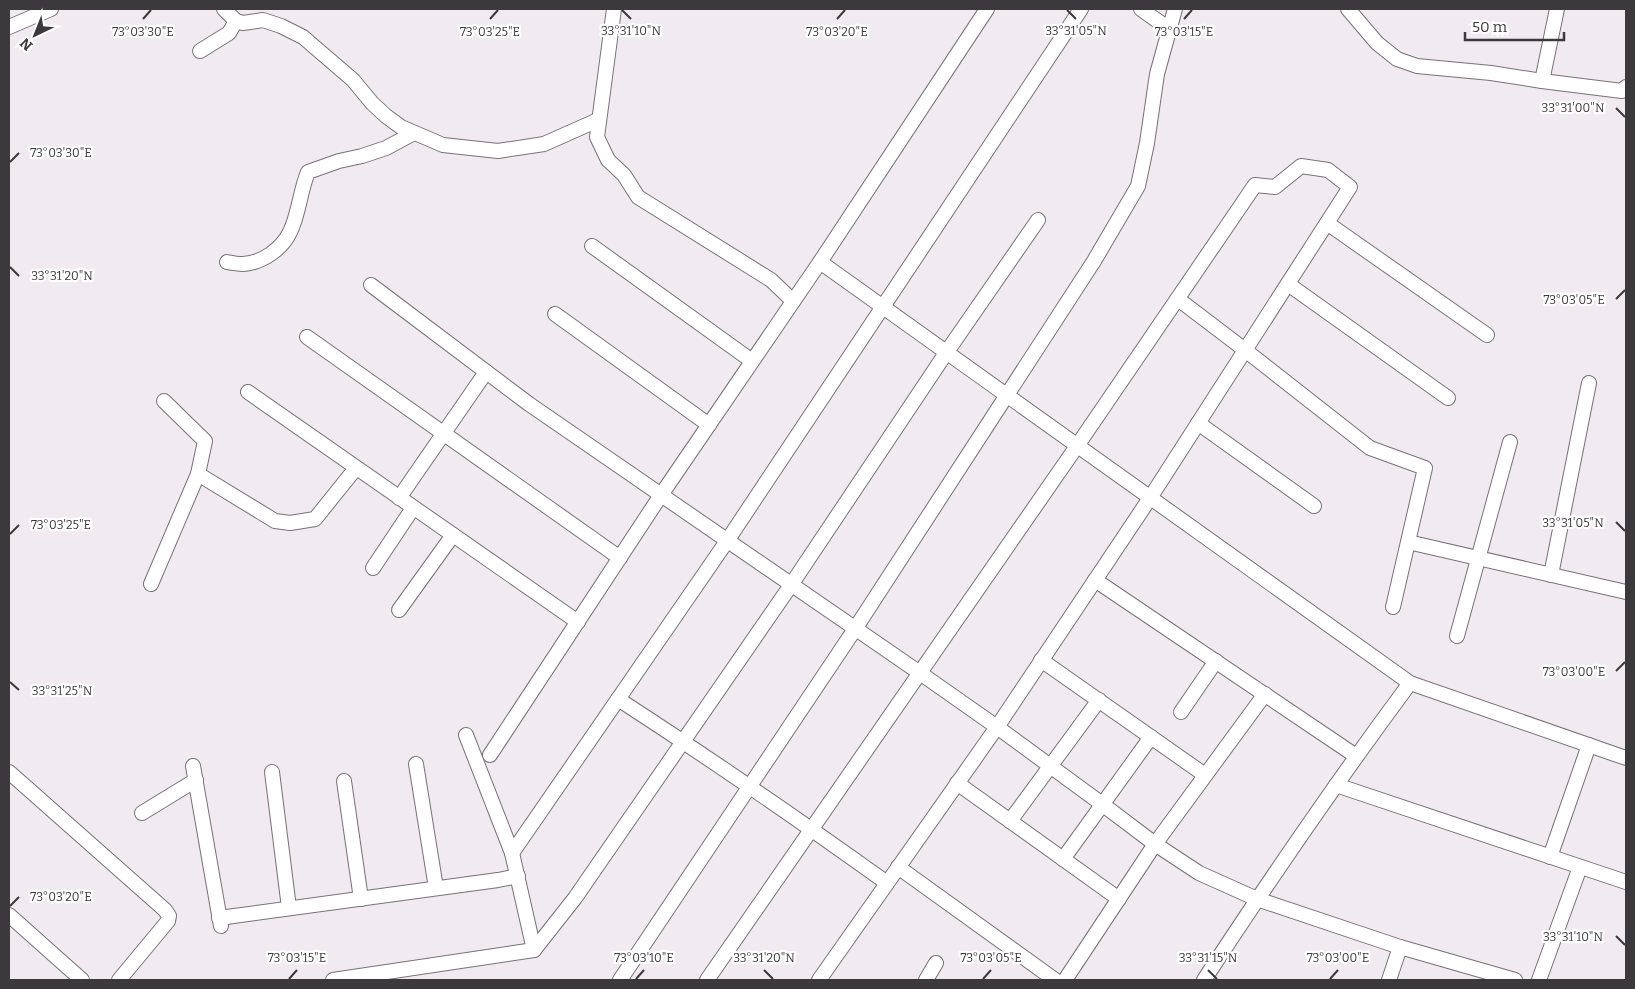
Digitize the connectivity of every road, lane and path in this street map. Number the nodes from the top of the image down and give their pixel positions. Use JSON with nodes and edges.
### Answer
{"nodes":[{"id":1,"x":51,"y":9,"type":"edge"},
{"id":2,"x":224,"y":9,"type":"edge"},
{"id":3,"x":614,"y":9,"type":"edge"},
{"id":4,"x":988,"y":9,"type":"edge"},
{"id":5,"x":1081,"y":9,"type":"edge"},
{"id":6,"x":1141,"y":9,"type":"edge"},
{"id":7,"x":1175,"y":9,"type":"edge"},
{"id":8,"x":1348,"y":9,"type":"edge"},
{"id":9,"x":1557,"y":9,"type":"edge"},
{"id":10,"x":236,"y":21,"type":"junction"},
{"id":11,"x":9,"y":27,"type":"edge"},
{"id":12,"x":1169,"y":29,"type":"junction"},
{"id":13,"x":200,"y":51,"type":"dead end"},
{"id":14,"x":1542,"y":81,"type":"junction"},
{"id":15,"x":1626,"y":87,"type":"edge"},
{"id":16,"x":598,"y":120,"type":"junction"},
{"id":17,"x":414,"y":133,"type":"junction"},
{"id":18,"x":1038,"y":220,"type":"dead end"},
{"id":19,"x":1327,"y":223,"type":"junction"},
{"id":20,"x":592,"y":246,"type":"dead end"},
{"id":21,"x":227,"y":262,"type":"dead end"},
{"id":22,"x":820,"y":262,"type":"junction"},
{"id":23,"x":1288,"y":284,"type":"junction"},
{"id":24,"x":371,"y":285,"type":"dead end"},
{"id":25,"x":1178,"y":300,"type":"junction"},
{"id":26,"x":794,"y":301,"type":"junction"},
{"id":27,"x":882,"y":307,"type":"junction"},
{"id":28,"x":555,"y":314,"type":"dead end"},
{"id":29,"x":1487,"y":335,"type":"dead end"},
{"id":30,"x":307,"y":337,"type":"dead end"},
{"id":31,"x":1245,"y":350,"type":"junction"},
{"id":32,"x":946,"y":353,"type":"junction"},
{"id":33,"x":752,"y":361,"type":"junction"},
{"id":34,"x":486,"y":372,"type":"junction"},
{"id":35,"x":1588,"y":383,"type":"dead end"},
{"id":36,"x":248,"y":392,"type":"dead end"},
{"id":37,"x":1007,"y":396,"type":"junction"},
{"id":38,"x":1448,"y":398,"type":"dead end"},
{"id":39,"x":164,"y":401,"type":"dead end"},
{"id":40,"x":1198,"y":423,"type":"junction"},
{"id":41,"x":709,"y":425,"type":"junction"},
{"id":42,"x":444,"y":433,"type":"junction"},
{"id":43,"x":1510,"y":442,"type":"dead end"},
{"id":44,"x":1078,"y":446,"type":"junction"},
{"id":45,"x":356,"y":468,"type":"junction"},
{"id":46,"x":198,"y":474,"type":"junction"},
{"id":47,"x":661,"y":495,"type":"junction"},
{"id":48,"x":399,"y":498,"type":"junction"},
{"id":49,"x":1150,"y":498,"type":"junction"},
{"id":50,"x":1314,"y":506,"type":"dead end"},
{"id":51,"x":414,"y":508,"type":"junction"},
{"id":52,"x":453,"y":535,"type":"junction"},
{"id":53,"x":727,"y":541,"type":"junction"},
{"id":54,"x":1408,"y":542,"type":"junction"},
{"id":55,"x":620,"y":558,"type":"junction"},
{"id":56,"x":1478,"y":558,"type":"junction"},
{"id":57,"x":373,"y":568,"type":"dead end"},
{"id":58,"x":1551,"y":575,"type":"junction"},
{"id":59,"x":1095,"y":580,"type":"junction"},
{"id":60,"x":151,"y":584,"type":"dead end"},
{"id":61,"x":791,"y":585,"type":"junction"},
{"id":62,"x":1626,"y":592,"type":"edge"},
{"id":63,"x":1393,"y":607,"type":"dead end"},
{"id":64,"x":399,"y":610,"type":"dead end"},
{"id":65,"x":578,"y":622,"type":"junction"},
{"id":66,"x":855,"y":629,"type":"junction"},
{"id":67,"x":1457,"y":636,"type":"dead end"},
{"id":68,"x":1041,"y":660,"type":"junction"},
{"id":69,"x":1216,"y":661,"type":"junction"},
{"id":70,"x":920,"y":673,"type":"junction"},
{"id":71,"x":1410,"y":683,"type":"junction"},
{"id":72,"x":1264,"y":694,"type":"junction"},
{"id":73,"x":618,"y":699,"type":"junction"},
{"id":74,"x":1099,"y":700,"type":"junction"},
{"id":75,"x":1180,"y":712,"type":"dead end"},
{"id":76,"x":997,"y":727,"type":"junction"},
{"id":77,"x":466,"y":735,"type":"dead end"},
{"id":78,"x":1151,"y":737,"type":"junction"},
{"id":79,"x":684,"y":741,"type":"junction"},
{"id":80,"x":1589,"y":745,"type":"junction"},
{"id":81,"x":490,"y":755,"type":"dead end"},
{"id":82,"x":1356,"y":756,"type":"junction"},
{"id":83,"x":1626,"y":758,"type":"edge"},
{"id":84,"x":416,"y":764,"type":"dead end"},
{"id":85,"x":1050,"y":766,"type":"junction"},
{"id":86,"x":9,"y":772,"type":"edge"},
{"id":87,"x":272,"y":772,"type":"dead end"},
{"id":88,"x":1205,"y":776,"type":"junction"},
{"id":89,"x":344,"y":782,"type":"dead end"},
{"id":90,"x":957,"y":784,"type":"junction"},
{"id":91,"x":1336,"y":784,"type":"junction"},
{"id":92,"x":749,"y":787,"type":"junction"},
{"id":93,"x":1102,"y":804,"type":"junction"},
{"id":94,"x":142,"y":813,"type":"dead end"},
{"id":95,"x":1010,"y":822,"type":"junction"},
{"id":96,"x":812,"y":829,"type":"junction"},
{"id":97,"x":1154,"y":844,"type":"junction"},
{"id":98,"x":512,"y":853,"type":"junction"},
{"id":99,"x":1550,"y":857,"type":"junction"},
{"id":100,"x":1063,"y":860,"type":"junction"},
{"id":101,"x":898,"y":867,"type":"junction"},
{"id":102,"x":1580,"y":867,"type":"junction"},
{"id":103,"x":518,"y":876,"type":"junction"},
{"id":104,"x":1626,"y":882,"type":"edge"},
{"id":105,"x":887,"y":883,"type":"junction"},
{"id":106,"x":436,"y":888,"type":"junction"},
{"id":107,"x":362,"y":899,"type":"junction"},
{"id":108,"x":1118,"y":899,"type":"junction"},
{"id":109,"x":1257,"y":899,"type":"junction"},
{"id":110,"x":289,"y":908,"type":"junction"},
{"id":111,"x":9,"y":915,"type":"edge"},
{"id":112,"x":1400,"y":947,"type":"junction"},
{"id":113,"x":534,"y":950,"type":"junction"},
{"id":114,"x":936,"y":963,"type":"dead end"},
{"id":115,"x":821,"y":979,"type":"edge"},
{"id":116,"x":82,"y":980,"type":"edge"},
{"id":117,"x":119,"y":980,"type":"edge"},
{"id":118,"x":333,"y":980,"type":"edge"},
{"id":119,"x":620,"y":980,"type":"edge"},
{"id":120,"x":707,"y":980,"type":"edge"},
{"id":121,"x":926,"y":980,"type":"edge"},
{"id":122,"x":1055,"y":980,"type":"edge"},
{"id":123,"x":1065,"y":980,"type":"edge"},
{"id":124,"x":1204,"y":980,"type":"edge"},
{"id":125,"x":1389,"y":980,"type":"edge"},
{"id":126,"x":1515,"y":980,"type":"edge"},
{"id":127,"x":1539,"y":980,"type":"edge"}],
"edges":[{"from":1,"to":11,"type":"street"},
{"from":2,"to":10,"type":"street"},
{"from":3,"to":16,"type":"street"},
{"from":4,"to":22,"type":"street"},
{"from":5,"to":27,"type":"street"},
{"from":6,"to":12,"type":"street"},
{"from":7,"to":12,"type":"street"},
{"from":8,"to":14,"type":"street"},
{"from":9,"to":14,"type":"street"},
{"from":10,"to":13,"type":"street"},
{"from":10,"to":17,"type":"street"},
{"from":12,"to":37,"type":"street"},
{"from":14,"to":15,"type":"street"},
{"from":16,"to":17,"type":"street"},
{"from":16,"to":26,"type":"street"},
{"from":17,"to":21,"type":"street"},
{"from":18,"to":32,"type":"street"},
{"from":19,"to":23,"type":"street"},
{"from":19,"to":25,"type":"street"},
{"from":19,"to":29,"type":"street"},
{"from":20,"to":33,"type":"street"},
{"from":22,"to":26,"type":"street"},
{"from":22,"to":27,"type":"street"},
{"from":23,"to":31,"type":"street"},
{"from":23,"to":38,"type":"street"},
{"from":24,"to":34,"type":"street"},
{"from":25,"to":31,"type":"street"},
{"from":25,"to":44,"type":"street"},
{"from":26,"to":33,"type":"street"},
{"from":27,"to":32,"type":"street"},
{"from":27,"to":53,"type":"street"},
{"from":28,"to":41,"type":"street"},
{"from":30,"to":42,"type":"street"},
{"from":31,"to":40,"type":"street"},
{"from":31,"to":54,"type":"street"},
{"from":32,"to":37,"type":"street"},
{"from":32,"to":61,"type":"street"},
{"from":33,"to":41,"type":"street"},
{"from":34,"to":42,"type":"street"},
{"from":34,"to":47,"type":"street"},
{"from":35,"to":58,"type":"street"},
{"from":36,"to":45,"type":"street"},
{"from":37,"to":44,"type":"street"},
{"from":37,"to":66,"type":"street"},
{"from":39,"to":46,"type":"street"},
{"from":40,"to":49,"type":"street"},
{"from":40,"to":50,"type":"street"},
{"from":41,"to":47,"type":"street"},
{"from":42,"to":48,"type":"street"},
{"from":42,"to":55,"type":"street"},
{"from":43,"to":56,"type":"street"},
{"from":44,"to":49,"type":"street"},
{"from":44,"to":70,"type":"street"},
{"from":45,"to":46,"type":"street"},
{"from":45,"to":48,"type":"street"},
{"from":46,"to":60,"type":"street"},
{"from":47,"to":53,"type":"street"},
{"from":47,"to":55,"type":"street"},
{"from":48,"to":51,"type":"street"},
{"from":49,"to":59,"type":"street"},
{"from":49,"to":71,"type":"street"},
{"from":51,"to":52,"type":"street"},
{"from":51,"to":57,"type":"street"},
{"from":52,"to":64,"type":"street"},
{"from":52,"to":65,"type":"street"},
{"from":53,"to":61,"type":"street"},
{"from":53,"to":73,"type":"street"},
{"from":54,"to":56,"type":"street"},
{"from":54,"to":63,"type":"street"},
{"from":55,"to":65,"type":"street"},
{"from":56,"to":58,"type":"street"},
{"from":56,"to":67,"type":"street"},
{"from":58,"to":62,"type":"street"},
{"from":59,"to":68,"type":"street"},
{"from":59,"to":69,"type":"street"},
{"from":61,"to":66,"type":"street"},
{"from":61,"to":79,"type":"street"},
{"from":65,"to":81,"type":"street"},
{"from":66,"to":70,"type":"street"},
{"from":66,"to":92,"type":"street"},
{"from":68,"to":74,"type":"street"},
{"from":68,"to":76,"type":"street"},
{"from":69,"to":72,"type":"street"},
{"from":69,"to":75,"type":"street"},
{"from":70,"to":76,"type":"street"},
{"from":70,"to":96,"type":"street"},
{"from":71,"to":80,"type":"street"},
{"from":71,"to":82,"type":"street"},
{"from":72,"to":82,"type":"street"},
{"from":72,"to":88,"type":"street"},
{"from":73,"to":79,"type":"street"},
{"from":73,"to":98,"type":"street"},
{"from":74,"to":78,"type":"street"},
{"from":74,"to":85,"type":"street"},
{"from":76,"to":85,"type":"street"},
{"from":76,"to":90,"type":"street"},
{"from":77,"to":98,"type":"street"},
{"from":78,"to":88,"type":"street"},
{"from":78,"to":93,"type":"street"},
{"from":79,"to":92,"type":"street"},
{"from":79,"to":113,"type":"street"},
{"from":80,"to":83,"type":"street"},
{"from":80,"to":99,"type":"street"},
{"from":82,"to":91,"type":"street"},
{"from":84,"to":106,"type":"street"},
{"from":85,"to":93,"type":"street"},
{"from":85,"to":95,"type":"street"},
{"from":86,"to":117,"type":"street"},
{"from":87,"to":110,"type":"street"},
{"from":88,"to":97,"type":"street"},
{"from":89,"to":107,"type":"street"},
{"from":90,"to":95,"type":"street"},
{"from":90,"to":101,"type":"street"},
{"from":91,"to":99,"type":"street"},
{"from":91,"to":109,"type":"street"},
{"from":92,"to":96,"type":"street"},
{"from":92,"to":119,"type":"street"},
{"from":93,"to":97,"type":"street"},
{"from":93,"to":100,"type":"street"},
{"from":94,"to":110,"type":"street"},
{"from":95,"to":100,"type":"street"},
{"from":96,"to":105,"type":"street"},
{"from":96,"to":120,"type":"street"},
{"from":97,"to":108,"type":"street"},
{"from":97,"to":109,"type":"street"},
{"from":98,"to":103,"type":"street"},
{"from":99,"to":102,"type":"street"},
{"from":100,"to":108,"type":"street"},
{"from":101,"to":105,"type":"street"},
{"from":101,"to":122,"type":"street"},
{"from":102,"to":104,"type":"street"},
{"from":102,"to":127,"type":"street"},
{"from":103,"to":106,"type":"street"},
{"from":103,"to":113,"type":"street"},
{"from":105,"to":115,"type":"street"},
{"from":106,"to":107,"type":"street"},
{"from":107,"to":110,"type":"street"},
{"from":108,"to":123,"type":"street"},
{"from":109,"to":112,"type":"street"},
{"from":109,"to":124,"type":"street"},
{"from":111,"to":116,"type":"street"},
{"from":112,"to":125,"type":"street"},
{"from":112,"to":126,"type":"street"},
{"from":113,"to":118,"type":"street"},
{"from":114,"to":121,"type":"street"}]}
